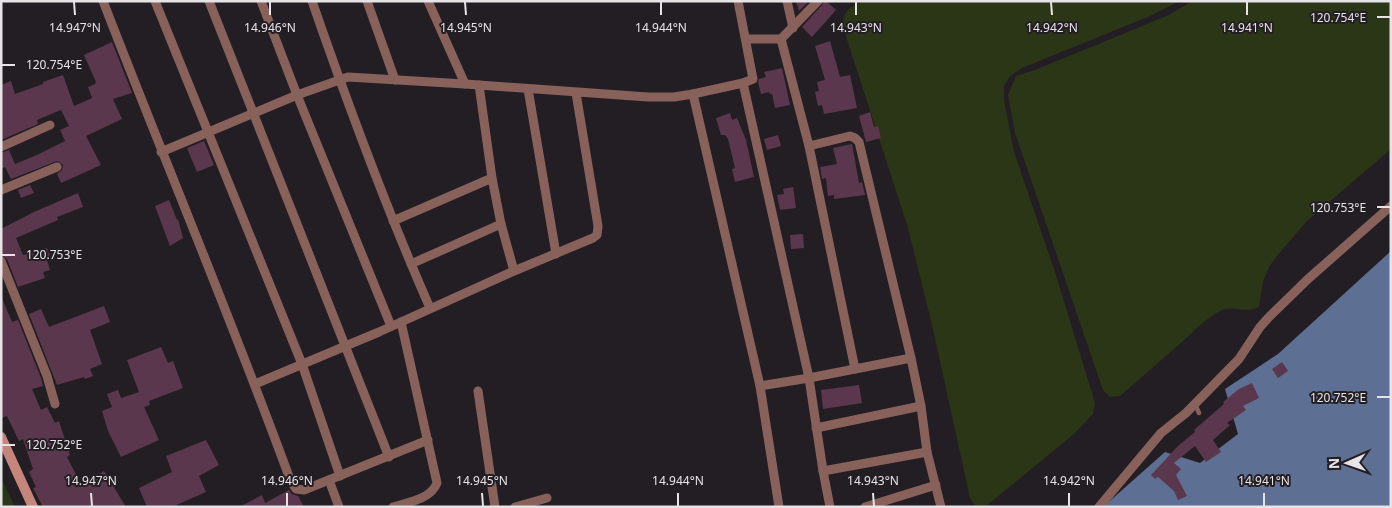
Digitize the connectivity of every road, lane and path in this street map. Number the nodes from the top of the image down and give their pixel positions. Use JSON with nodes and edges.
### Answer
{"nodes":[{"id":1,"x":103,"y":1,"type":"edge"},
{"id":2,"x":155,"y":1,"type":"edge"},
{"id":3,"x":209,"y":1,"type":"edge"},
{"id":4,"x":261,"y":1,"type":"edge"},
{"id":5,"x":312,"y":1,"type":"edge"},
{"id":6,"x":367,"y":1,"type":"edge"},
{"id":7,"x":428,"y":1,"type":"edge"},
{"id":8,"x":738,"y":1,"type":"edge"},
{"id":9,"x":787,"y":1,"type":"edge"},
{"id":10,"x":818,"y":1,"type":"edge"},
{"id":11,"x":793,"y":28,"type":"junction"},
{"id":12,"x":746,"y":39,"type":"junction"},
{"id":13,"x":781,"y":39,"type":"junction"},
{"id":14,"x":339,"y":80,"type":"junction"},
{"id":15,"x":395,"y":80,"type":"junction"},
{"id":16,"x":743,"y":83,"type":"junction"},
{"id":17,"x":465,"y":84,"type":"junction"},
{"id":18,"x":479,"y":85,"type":"junction"},
{"id":19,"x":528,"y":90,"type":"junction"},
{"id":20,"x":576,"y":93,"type":"junction"},
{"id":21,"x":693,"y":94,"type":"junction"},
{"id":22,"x":297,"y":96,"type":"junction"},
{"id":23,"x":253,"y":114,"type":"junction"},
{"id":24,"x":50,"y":125,"type":"dead end"},
{"id":25,"x":209,"y":132,"type":"junction"},
{"id":26,"x":809,"y":146,"type":"junction"},
{"id":27,"x":1,"y":147,"type":"edge"},
{"id":28,"x":161,"y":152,"type":"junction"},
{"id":29,"x":57,"y":167,"type":"dead end"},
{"id":30,"x":492,"y":178,"type":"junction"},
{"id":31,"x":1,"y":190,"type":"edge"},
{"id":32,"x":1391,"y":206,"type":"edge"},
{"id":33,"x":393,"y":221,"type":"junction"},
{"id":34,"x":501,"y":224,"type":"junction"},
{"id":35,"x":556,"y":254,"type":"junction"},
{"id":36,"x":1,"y":261,"type":"edge"},
{"id":37,"x":411,"y":264,"type":"junction"},
{"id":38,"x":514,"y":271,"type":"junction"},
{"id":39,"x":430,"y":308,"type":"junction"},
{"id":40,"x":402,"y":322,"type":"junction"},
{"id":41,"x":391,"y":326,"type":"junction"},
{"id":42,"x":345,"y":346,"type":"junction"},
{"id":43,"x":911,"y":358,"type":"junction"},
{"id":44,"x":302,"y":364,"type":"junction"},
{"id":45,"x":854,"y":369,"type":"junction"},
{"id":46,"x":810,"y":378,"type":"junction"},
{"id":47,"x":255,"y":384,"type":"junction"},
{"id":48,"x":760,"y":386,"type":"junction"},
{"id":49,"x":478,"y":391,"type":"dead end"},
{"id":50,"x":55,"y":404,"type":"dead end"},
{"id":51,"x":1195,"y":404,"type":"junction"},
{"id":52,"x":921,"y":406,"type":"junction"},
{"id":53,"x":1199,"y":413,"type":"dead end"},
{"id":54,"x":816,"y":428,"type":"junction"},
{"id":55,"x":1,"y":437,"type":"edge"},
{"id":56,"x":428,"y":440,"type":"junction"},
{"id":57,"x":927,"y":452,"type":"junction"},
{"id":58,"x":389,"y":457,"type":"junction"},
{"id":59,"x":823,"y":471,"type":"junction"},
{"id":60,"x":340,"y":476,"type":"junction"},
{"id":61,"x":329,"y":480,"type":"junction"},
{"id":62,"x":936,"y":485,"type":"junction"},
{"id":63,"x":547,"y":498,"type":"dead end"},
{"id":64,"x":33,"y":507,"type":"edge"},
{"id":65,"x":339,"y":507,"type":"edge"},
{"id":66,"x":393,"y":507,"type":"edge"},
{"id":67,"x":495,"y":507,"type":"edge"},
{"id":68,"x":515,"y":507,"type":"edge"},
{"id":69,"x":779,"y":507,"type":"edge"},
{"id":70,"x":830,"y":507,"type":"edge"},
{"id":71,"x":865,"y":507,"type":"edge"},
{"id":72,"x":941,"y":507,"type":"edge"},
{"id":73,"x":1099,"y":507,"type":"edge"}],
"edges":[{"from":1,"to":28,"type":"street"},
{"from":2,"to":25,"type":"street"},
{"from":3,"to":23,"type":"street"},
{"from":4,"to":22,"type":"street"},
{"from":5,"to":14,"type":"street"},
{"from":6,"to":15,"type":"street"},
{"from":7,"to":17,"type":"street"},
{"from":8,"to":12,"type":"street"},
{"from":9,"to":11,"type":"street"},
{"from":10,"to":11,"type":"street"},
{"from":11,"to":13,"type":"street"},
{"from":12,"to":13,"type":"street"},
{"from":12,"to":16,"type":"street"},
{"from":13,"to":26,"type":"street"},
{"from":14,"to":15,"type":"street"},
{"from":14,"to":22,"type":"street"},
{"from":14,"to":33,"type":"street"},
{"from":15,"to":17,"type":"street"},
{"from":16,"to":21,"type":"street"},
{"from":16,"to":46,"type":"street"},
{"from":17,"to":18,"type":"street"},
{"from":18,"to":19,"type":"street"},
{"from":18,"to":30,"type":"street"},
{"from":19,"to":20,"type":"street"},
{"from":19,"to":35,"type":"street"},
{"from":20,"to":21,"type":"street"},
{"from":20,"to":35,"type":"street"},
{"from":21,"to":48,"type":"street"},
{"from":22,"to":23,"type":"street"},
{"from":22,"to":41,"type":"street"},
{"from":23,"to":25,"type":"street"},
{"from":23,"to":42,"type":"street"},
{"from":24,"to":27,"type":"street"},
{"from":25,"to":28,"type":"street"},
{"from":25,"to":44,"type":"street"},
{"from":26,"to":43,"type":"street"},
{"from":26,"to":45,"type":"street"},
{"from":28,"to":47,"type":"street"},
{"from":29,"to":31,"type":"street"},
{"from":30,"to":33,"type":"street"},
{"from":30,"to":34,"type":"street"},
{"from":32,"to":51,"type":"street"},
{"from":33,"to":37,"type":"street"},
{"from":34,"to":37,"type":"street"},
{"from":34,"to":38,"type":"street"},
{"from":35,"to":38,"type":"street"},
{"from":36,"to":50,"type":"street"},
{"from":37,"to":39,"type":"street"},
{"from":38,"to":39,"type":"street"},
{"from":39,"to":40,"type":"street"},
{"from":40,"to":41,"type":"street"},
{"from":40,"to":56,"type":"street"},
{"from":41,"to":42,"type":"street"},
{"from":42,"to":44,"type":"street"},
{"from":42,"to":58,"type":"street"},
{"from":43,"to":45,"type":"street"},
{"from":43,"to":52,"type":"street"},
{"from":44,"to":47,"type":"street"},
{"from":44,"to":60,"type":"street"},
{"from":45,"to":46,"type":"street"},
{"from":46,"to":48,"type":"street"},
{"from":46,"to":54,"type":"street"},
{"from":47,"to":61,"type":"street"},
{"from":48,"to":69,"type":"street"},
{"from":49,"to":67,"type":"street"},
{"from":51,"to":53,"type":"lane"},
{"from":51,"to":73,"type":"street"},
{"from":52,"to":54,"type":"street"},
{"from":52,"to":57,"type":"street"},
{"from":54,"to":59,"type":"street"},
{"from":55,"to":64,"type":"main road"},
{"from":56,"to":58,"type":"street"},
{"from":56,"to":66,"type":"street"},
{"from":57,"to":59,"type":"street"},
{"from":57,"to":62,"type":"street"},
{"from":58,"to":60,"type":"street"},
{"from":59,"to":70,"type":"street"},
{"from":60,"to":61,"type":"street"},
{"from":61,"to":65,"type":"street"},
{"from":62,"to":71,"type":"street"},
{"from":62,"to":72,"type":"street"},
{"from":63,"to":68,"type":"street"}]}
